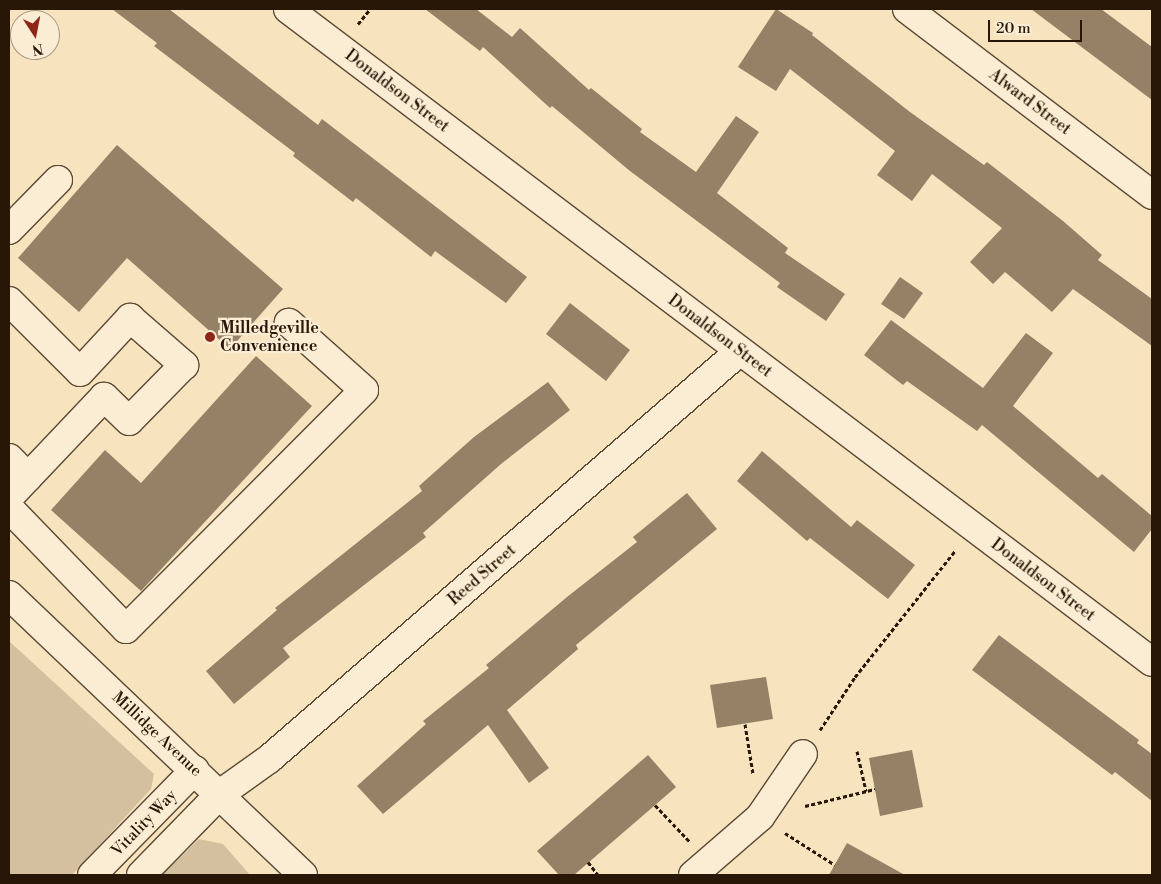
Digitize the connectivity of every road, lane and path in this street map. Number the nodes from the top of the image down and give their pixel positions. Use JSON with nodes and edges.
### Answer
{"nodes":[{"id":1,"x":288,"y":9,"type":"edge"},
{"id":2,"x":907,"y":9,"type":"edge"},
{"id":3,"x":58,"y":180,"type":"dead end"},
{"id":4,"x":1152,"y":195,"type":"edge"},
{"id":5,"x":9,"y":230,"type":"edge"},
{"id":6,"x":9,"y":301,"type":"edge"},
{"id":7,"x":289,"y":323,"type":"dead end"},
{"id":8,"x":740,"y":351,"type":"junction"},
{"id":9,"x":80,"y":372,"type":"junction"},
{"id":10,"x":104,"y":398,"type":"junction"},
{"id":11,"x":9,"y":458,"type":"edge"},
{"id":12,"x":28,"y":477,"type":"junction"},
{"id":13,"x":9,"y":497,"type":"edge"},
{"id":14,"x":9,"y":508,"type":"edge"},
{"id":15,"x":974,"y":528,"type":"junction"},
{"id":16,"x":9,"y":595,"type":"edge"},
{"id":17,"x":1152,"y":662,"type":"edge"},
{"id":18,"x":745,"y":724,"type":"dead end"},
{"id":19,"x":857,"y":751,"type":"dead end"},
{"id":20,"x":803,"y":754,"type":"joint"},
{"id":21,"x":195,"y":770,"type":"junction"},
{"id":22,"x":875,"y":789,"type":"dead end"},
{"id":23,"x":866,"y":791,"type":"junction"},
{"id":24,"x":220,"y":794,"type":"junction"},
{"id":25,"x":760,"y":817,"type":"junction"},
{"id":26,"x":588,"y":862,"type":"dead end"},
{"id":27,"x":835,"y":865,"type":"dead end"},
{"id":28,"x":92,"y":875,"type":"edge"},
{"id":29,"x":141,"y":875,"type":"edge"},
{"id":30,"x":303,"y":875,"type":"edge"},
{"id":31,"x":598,"y":875,"type":"edge"},
{"id":32,"x":694,"y":875,"type":"edge"}],
"edges":[{"from":1,"to":8,"type":"street","name":"Donaldson Street"},
{"from":2,"to":4,"type":"street","name":"Alward Street"},
{"from":3,"to":5,"type":"street"},
{"from":6,"to":9,"type":"street"},
{"from":7,"to":14,"type":"street"},
{"from":8,"to":15,"type":"street","name":"Donaldson Street"},
{"from":8,"to":24,"type":"street","name":"Reed Street"},
{"from":9,"to":10,"type":"street"},
{"from":9,"to":10,"type":"street"},
{"from":10,"to":12,"type":"street"},
{"from":11,"to":12,"type":"street"},
{"from":12,"to":13,"type":"street"},
{"from":15,"to":17,"type":"street","name":"Donaldson Street"},
{"from":15,"to":20,"type":"path"},
{"from":16,"to":21,"type":"street","name":"Millidge Avenue"},
{"from":18,"to":25,"type":"path"},
{"from":19,"to":23,"type":"path"},
{"from":20,"to":25,"type":"street"},
{"from":21,"to":24,"type":"street","name":"Millidge Avenue"},
{"from":21,"to":28,"type":"street","name":"Vitality Way"},
{"from":22,"to":23,"type":"path"},
{"from":23,"to":25,"type":"path"},
{"from":24,"to":29,"type":"street"},
{"from":24,"to":30,"type":"street","name":"Millidge Avenue"},
{"from":25,"to":27,"type":"path"},
{"from":25,"to":32,"type":"street"},
{"from":26,"to":31,"type":"path"}]}
